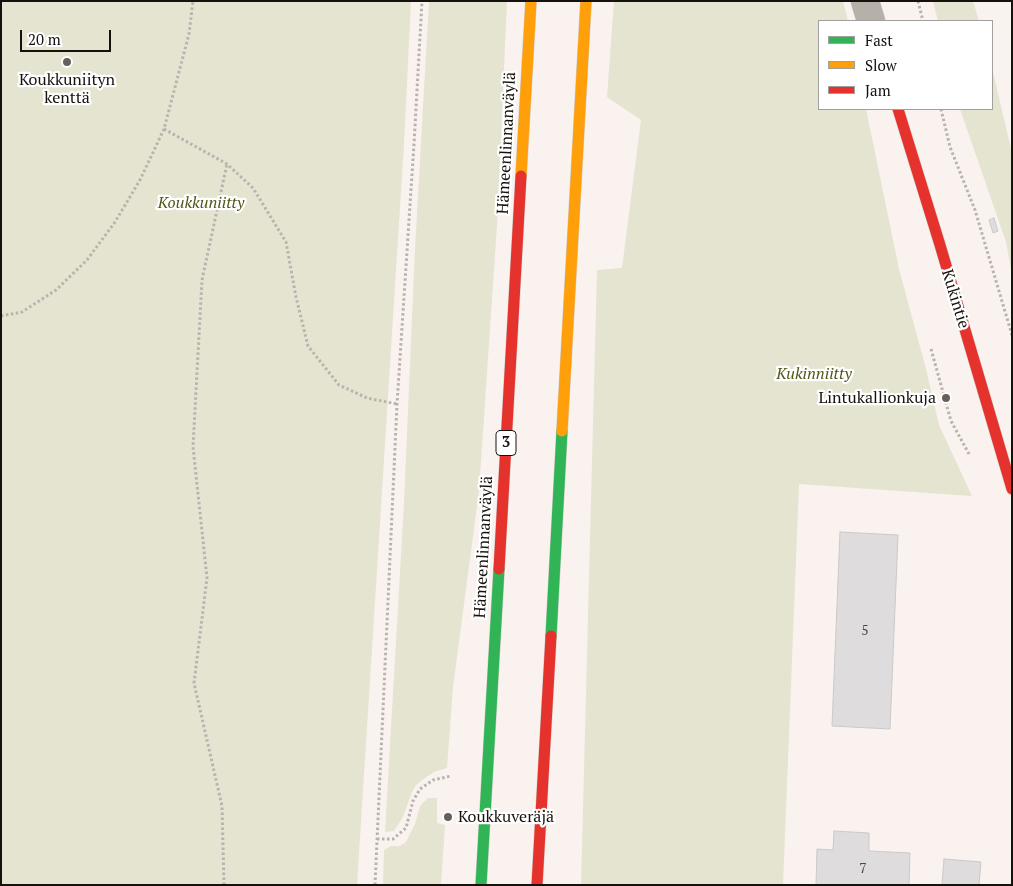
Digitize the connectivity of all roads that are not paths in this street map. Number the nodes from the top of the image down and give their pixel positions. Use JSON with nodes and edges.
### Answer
{"nodes":[{"id":1,"x":531,"y":1,"type":"edge"},
{"id":2,"x":586,"y":1,"type":"edge"},
{"id":3,"x":865,"y":1,"type":"edge"},
{"id":4,"x":871,"y":20,"type":"edge"},
{"id":5,"x":898,"y":110,"type":"edge"},
{"id":6,"x":1012,"y":488,"type":"edge"},
{"id":7,"x":481,"y":885,"type":"edge"},
{"id":8,"x":538,"y":885,"type":"edge"}],
"edges":[{"from":1,"to":7,"type":"main road","name":"Hämeenlinnanväylä","number":"3"},
{"from":2,"to":8,"type":"main road"},
{"from":3,"to":4,"type":"street"},
{"from":5,"to":6,"type":"main road","name":"Kukintie"}]}
